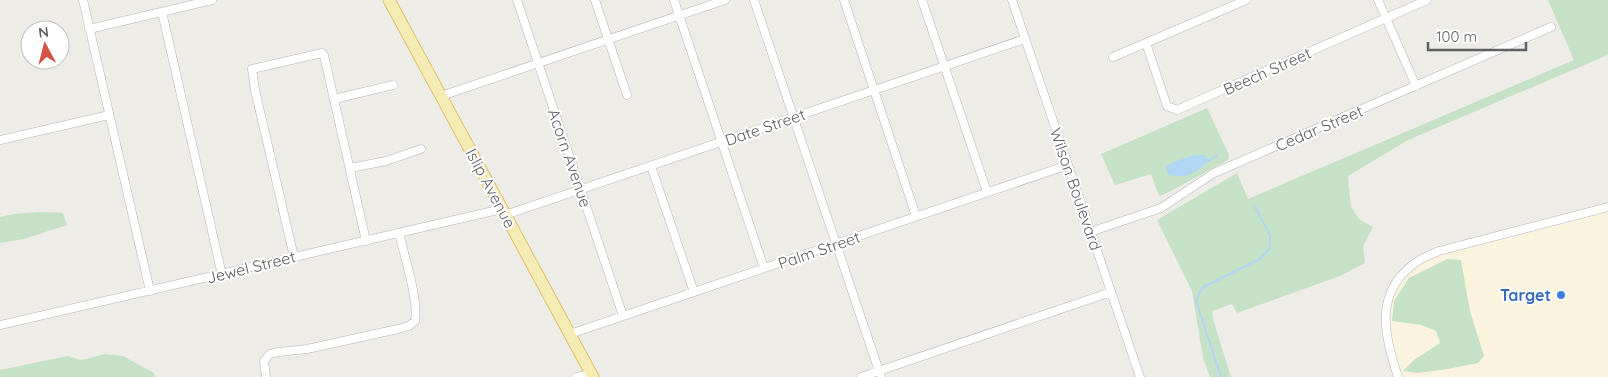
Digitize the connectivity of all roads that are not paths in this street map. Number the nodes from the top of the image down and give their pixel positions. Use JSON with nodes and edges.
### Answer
{"nodes":[{"id":1,"x":83,"y":0,"type":"edge"},
{"id":2,"x":212,"y":0,"type":"edge"},
{"id":3,"x":389,"y":0,"type":"edge"},
{"id":4,"x":517,"y":0,"type":"edge"},
{"id":5,"x":595,"y":0,"type":"edge"},
{"id":6,"x":674,"y":0,"type":"edge"},
{"id":7,"x":725,"y":0,"type":"edge"},
{"id":8,"x":754,"y":0,"type":"edge"},
{"id":9,"x":844,"y":0,"type":"edge"},
{"id":10,"x":922,"y":0,"type":"edge"},
{"id":11,"x":1012,"y":0,"type":"edge"},
{"id":12,"x":1246,"y":0,"type":"edge"},
{"id":13,"x":1378,"y":0,"type":"edge"},
{"id":14,"x":1427,"y":0,"type":"edge"},
{"id":15,"x":162,"y":12,"type":"junction"},
{"id":16,"x":679,"y":16,"type":"junction"},
{"id":17,"x":1386,"y":19,"type":"junction"},
{"id":18,"x":1551,"y":27,"type":"dead end"},
{"id":19,"x":89,"y":29,"type":"junction"},
{"id":20,"x":1025,"y":38,"type":"junction"},
{"id":21,"x":609,"y":40,"type":"junction"},
{"id":22,"x":1146,"y":43,"type":"junction"},
{"id":23,"x":1114,"y":57,"type":"dead end"},
{"id":24,"x":538,"y":63,"type":"junction"},
{"id":25,"x":944,"y":66,"type":"junction"},
{"id":26,"x":393,"y":85,"type":"dead end"},
{"id":27,"x":1416,"y":86,"type":"junction"},
{"id":28,"x":875,"y":90,"type":"junction"},
{"id":29,"x":441,"y":96,"type":"junction"},
{"id":30,"x":627,"y":96,"type":"dead end"},
{"id":31,"x":334,"y":99,"type":"junction"},
{"id":32,"x":109,"y":115,"type":"junction"},
{"id":33,"x":793,"y":117,"type":"junction"},
{"id":34,"x":0,"y":140,"type":"edge"},
{"id":35,"x":722,"y":142,"type":"junction"},
{"id":36,"x":421,"y":149,"type":"dead end"},
{"id":37,"x":651,"y":166,"type":"junction"},
{"id":38,"x":1068,"y":166,"type":"junction"},
{"id":39,"x":350,"y":168,"type":"junction"},
{"id":40,"x":581,"y":189,"type":"junction"},
{"id":41,"x":987,"y":192,"type":"junction"},
{"id":42,"x":1608,"y":208,"type":"edge"},
{"id":43,"x":504,"y":212,"type":"junction"},
{"id":44,"x":916,"y":216,"type":"junction"},
{"id":45,"x":1090,"y":232,"type":"junction"},
{"id":46,"x":399,"y":233,"type":"junction"},
{"id":47,"x":366,"y":241,"type":"junction"},
{"id":48,"x":836,"y":244,"type":"junction"},
{"id":49,"x":294,"y":257,"type":"junction"},
{"id":50,"x":764,"y":268,"type":"junction"},
{"id":51,"x":222,"y":275,"type":"junction"},
{"id":52,"x":150,"y":291,"type":"junction"},
{"id":53,"x":694,"y":292,"type":"junction"},
{"id":54,"x":1111,"y":292,"type":"junction"},
{"id":55,"x":623,"y":316,"type":"junction"},
{"id":56,"x":0,"y":325,"type":"edge"},
{"id":57,"x":570,"y":334,"type":"junction"},
{"id":58,"x":880,"y":374,"type":"edge"},
{"id":59,"x":592,"y":375,"type":"edge"},
{"id":60,"x":266,"y":377,"type":"edge"},
{"id":61,"x":576,"y":377,"type":"edge"},
{"id":62,"x":861,"y":377,"type":"edge"},
{"id":63,"x":1140,"y":377,"type":"edge"},
{"id":64,"x":1398,"y":377,"type":"edge"}],
"edges":[{"from":1,"to":19,"type":"street"},
{"from":2,"to":15,"type":"street"},
{"from":3,"to":29,"type":"main road","name":"Islip Avenue"},
{"from":4,"to":24,"type":"street","name":"Acorn Avenue"},
{"from":5,"to":21,"type":"street"},
{"from":6,"to":16,"type":"street"},
{"from":7,"to":16,"type":"street"},
{"from":8,"to":33,"type":"street"},
{"from":9,"to":28,"type":"street"},
{"from":10,"to":25,"type":"street"},
{"from":11,"to":20,"type":"street","name":"Wilson Boulevard"},
{"from":12,"to":22,"type":"street"},
{"from":13,"to":17,"type":"street"},
{"from":14,"to":17,"type":"street","name":"Beech Street"},
{"from":15,"to":19,"type":"street"},
{"from":15,"to":51,"type":"street"},
{"from":16,"to":21,"type":"street"},
{"from":16,"to":35,"type":"street"},
{"from":17,"to":22,"type":"street","name":"Beech Street"},
{"from":17,"to":27,"type":"street"},
{"from":18,"to":27,"type":"street","name":"Cedar Street"},
{"from":19,"to":32,"type":"street"},
{"from":20,"to":25,"type":"street","name":"Date Street"},
{"from":20,"to":38,"type":"street","name":"Wilson Boulevard"},
{"from":21,"to":24,"type":"street"},
{"from":21,"to":30,"type":"street"},
{"from":22,"to":23,"type":"street"},
{"from":24,"to":29,"type":"street"},
{"from":24,"to":40,"type":"street","name":"Acorn Avenue"},
{"from":25,"to":28,"type":"street","name":"Date Street"},
{"from":25,"to":41,"type":"street"},
{"from":26,"to":31,"type":"street"},
{"from":27,"to":45,"type":"street","name":"Cedar Street"},
{"from":28,"to":33,"type":"street","name":"Date Street"},
{"from":28,"to":44,"type":"street"},
{"from":29,"to":43,"type":"main road","name":"Islip Avenue"},
{"from":31,"to":39,"type":"street"},
{"from":31,"to":49,"type":"street"},
{"from":32,"to":34,"type":"street"},
{"from":32,"to":52,"type":"street"},
{"from":33,"to":35,"type":"street","name":"Date Street"},
{"from":33,"to":48,"type":"street"},
{"from":35,"to":37,"type":"street","name":"Date Street"},
{"from":35,"to":50,"type":"street"},
{"from":36,"to":39,"type":"street"},
{"from":37,"to":40,"type":"street","name":"Date Street"},
{"from":37,"to":53,"type":"street"},
{"from":38,"to":41,"type":"street","name":"Palm Street"},
{"from":38,"to":45,"type":"street","name":"Wilson Boulevard"},
{"from":39,"to":47,"type":"street"},
{"from":40,"to":43,"type":"street","name":"Date Street"},
{"from":40,"to":55,"type":"street","name":"Acorn Avenue"},
{"from":41,"to":44,"type":"street","name":"Palm Street"},
{"from":42,"to":64,"type":"street"},
{"from":43,"to":46,"type":"street","name":"Jewel Street"},
{"from":43,"to":57,"type":"main road","name":"Islip Avenue"},
{"from":44,"to":48,"type":"street","name":"Palm Street"},
{"from":45,"to":54,"type":"street","name":"Wilson Boulevard"},
{"from":46,"to":47,"type":"street","name":"Jewel Street"},
{"from":46,"to":60,"type":"street"},
{"from":47,"to":49,"type":"street","name":"Jewel Street"},
{"from":48,"to":50,"type":"street","name":"Palm Street"},
{"from":48,"to":58,"type":"street"},
{"from":49,"to":51,"type":"street","name":"Jewel Street"},
{"from":50,"to":53,"type":"street","name":"Palm Street"},
{"from":51,"to":52,"type":"street","name":"Jewel Street"},
{"from":52,"to":56,"type":"street","name":"Jewel Street"},
{"from":53,"to":55,"type":"street","name":"Palm Street"},
{"from":54,"to":58,"type":"street"},
{"from":54,"to":63,"type":"street","name":"Wilson Boulevard"},
{"from":55,"to":57,"type":"street","name":"Palm Street"},
{"from":57,"to":59,"type":"main road","name":"Islip Avenue"},
{"from":58,"to":62,"type":"street"},
{"from":59,"to":61,"type":"street"}]}
